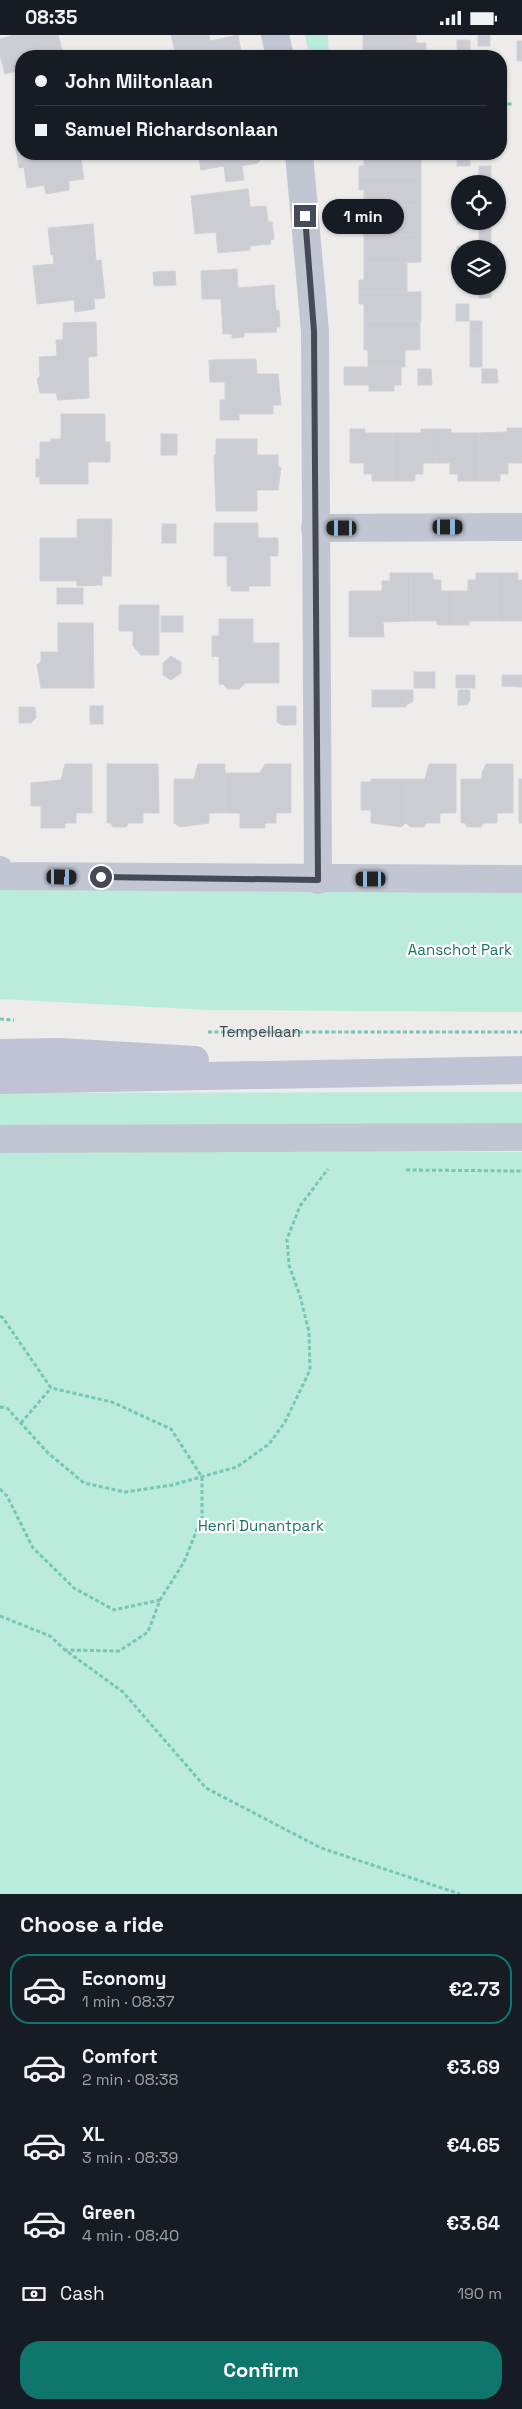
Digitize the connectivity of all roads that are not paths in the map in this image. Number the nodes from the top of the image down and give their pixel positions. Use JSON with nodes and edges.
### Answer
{"nodes":[{"id":1,"x":275,"y":35,"type":"edge"},
{"id":2,"x":279,"y":50,"type":"edge"},
{"id":3,"x":300,"y":160,"type":"edge"},
{"id":4,"x":522,"y":527,"type":"edge"},
{"id":5,"x":314,"y":528,"type":"junction"},
{"id":6,"x":1,"y":873,"type":"edge"},
{"id":7,"x":522,"y":879,"type":"edge"},
{"id":8,"x":318,"y":880,"type":"junction"},
{"id":9,"x":0,"y":1053,"type":"edge"},
{"id":10,"x":522,"y":1070,"type":"edge"},
{"id":11,"x":351,"y":1072,"type":"junction"},
{"id":12,"x":0,"y":1080,"type":"edge"},
{"id":13,"x":522,"y":1137,"type":"edge"},
{"id":14,"x":0,"y":1139,"type":"edge"}],
"edges":[{"from":1,"to":2,"type":"street"},
{"from":3,"to":5,"type":"street"},
{"from":4,"to":5,"type":"street"},
{"from":5,"to":8,"type":"street"},
{"from":6,"to":8,"type":"street"},
{"from":7,"to":8,"type":"street"},
{"from":9,"to":11,"type":"main road","name":"Tempellaan"},
{"from":10,"to":11,"type":"main road","name":"Tempellaan"},
{"from":11,"to":12,"type":"main road","name":"Tempellaan"},
{"from":13,"to":14,"type":"street"}]}
